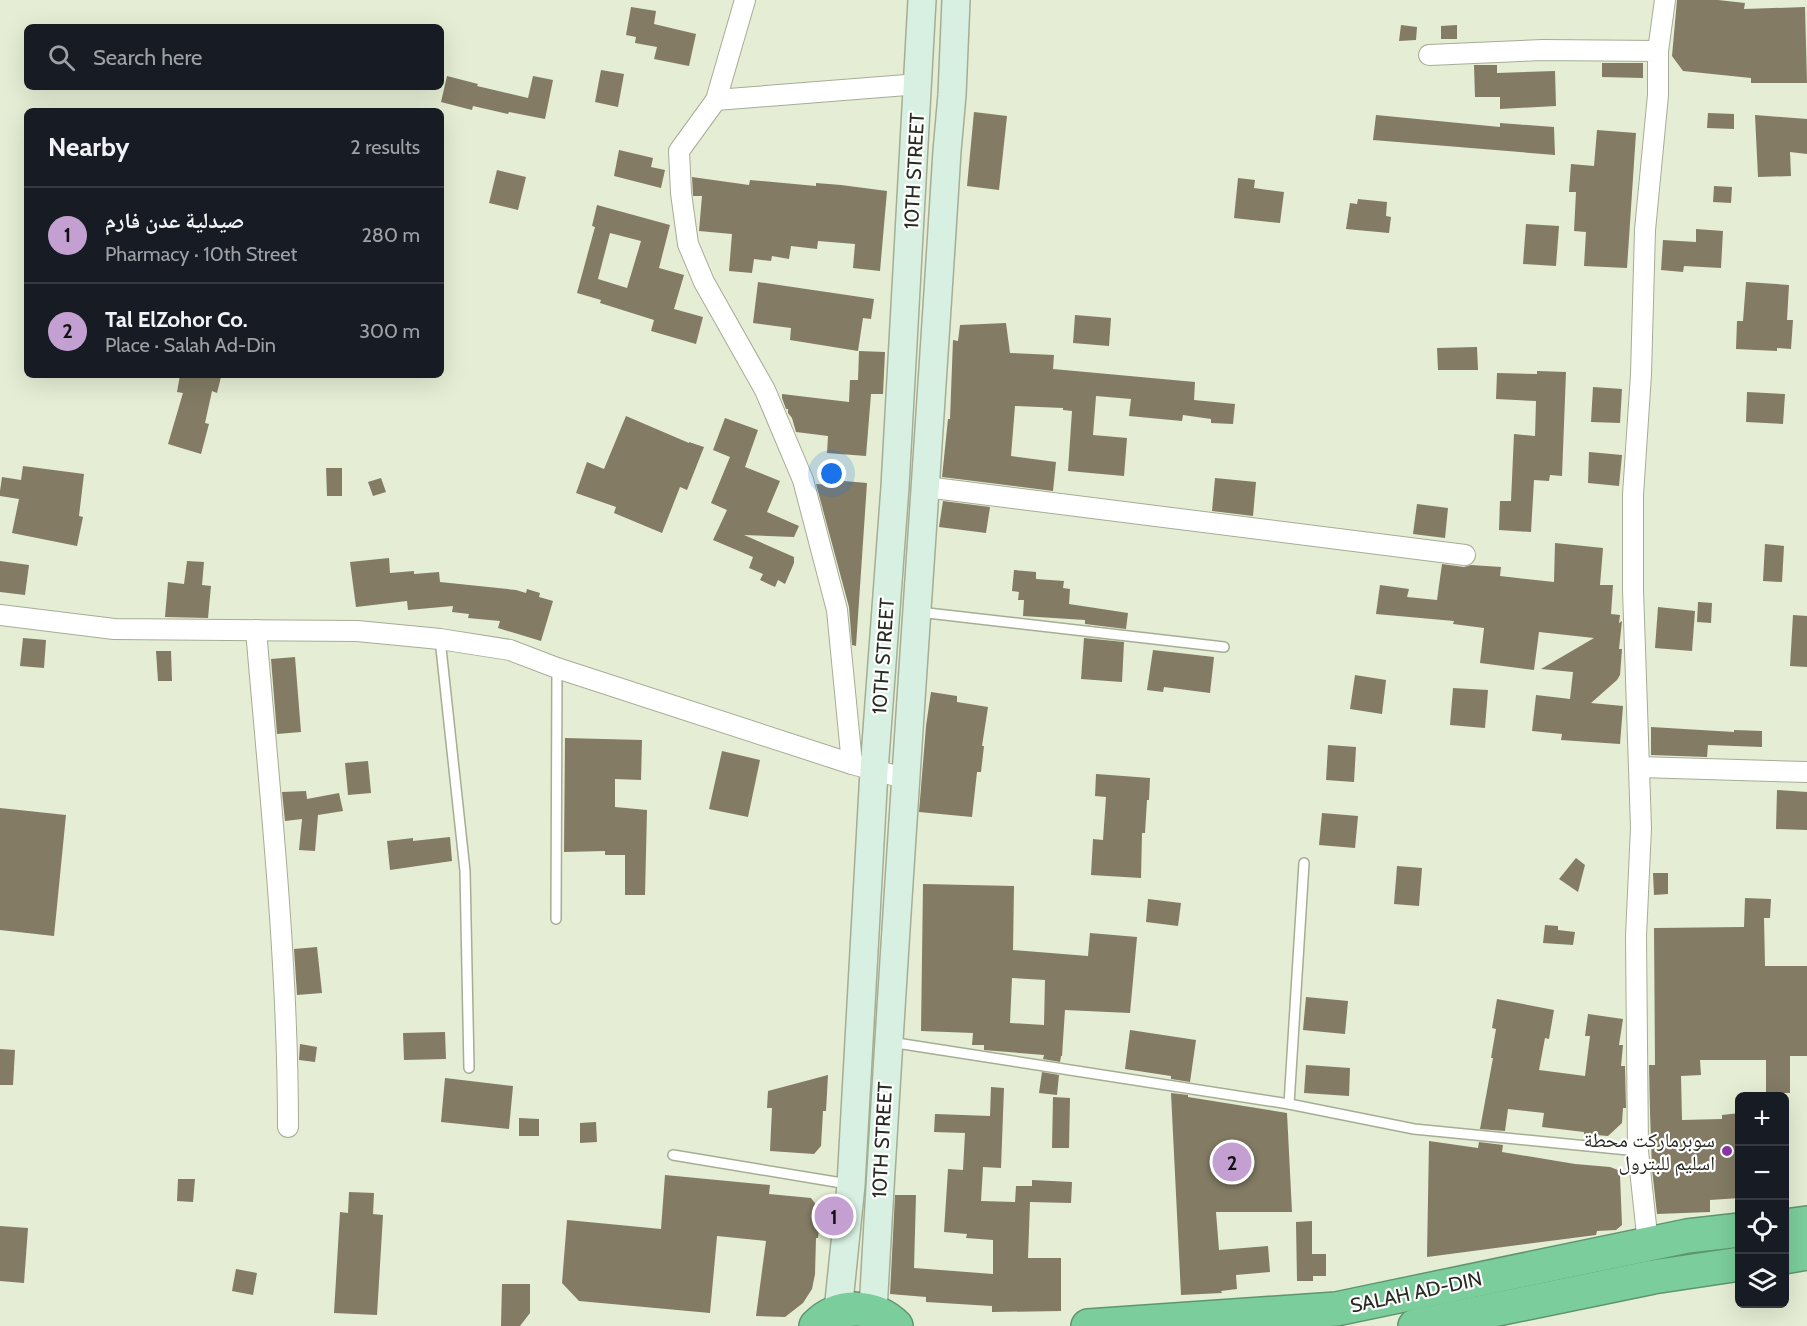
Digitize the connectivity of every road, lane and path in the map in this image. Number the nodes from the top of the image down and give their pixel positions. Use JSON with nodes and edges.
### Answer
{"nodes":[{"id":1,"x":745,"y":0,"type":"edge"},
{"id":2,"x":922,"y":0,"type":"edge"},
{"id":3,"x":956,"y":0,"type":"edge"},
{"id":4,"x":1665,"y":0,"type":"edge"},
{"id":5,"x":1658,"y":51,"type":"junction"},
{"id":6,"x":1429,"y":55,"type":"dead end"},
{"id":7,"x":919,"y":84,"type":"junction"},
{"id":8,"x":716,"y":99,"type":"junction"},
{"id":9,"x":926,"y":488,"type":"junction"},
{"id":10,"x":1465,"y":555,"type":"dead end"},
{"id":11,"x":917,"y":612,"type":"junction"},
{"id":12,"x":0,"y":615,"type":"edge"},
{"id":13,"x":256,"y":630,"type":"junction"},
{"id":14,"x":440,"y":639,"type":"junction"},
{"id":15,"x":1224,"y":647,"type":"dead end"},
{"id":16,"x":557,"y":668,"type":"junction"},
{"id":17,"x":863,"y":767,"type":"junction"},
{"id":18,"x":1639,"y":767,"type":"junction"},
{"id":19,"x":1807,"y":772,"type":"edge"},
{"id":20,"x":904,"y":778,"type":"junction"},
{"id":21,"x":1304,"y":863,"type":"dead end"},
{"id":22,"x":556,"y":919,"type":"dead end"},
{"id":23,"x":888,"y":1041,"type":"junction"},
{"id":24,"x":468,"y":1068,"type":"dead end"},
{"id":25,"x":1289,"y":1104,"type":"junction"},
{"id":26,"x":288,"y":1127,"type":"dead end"},
{"id":27,"x":1638,"y":1151,"type":"junction"},
{"id":28,"x":673,"y":1155,"type":"dead end"},
{"id":29,"x":851,"y":1185,"type":"junction"},
{"id":30,"x":1807,"y":1223,"type":"edge"},
{"id":31,"x":1789,"y":1225,"type":"edge"},
{"id":32,"x":1735,"y":1231,"type":"edge"},
{"id":33,"x":1648,"y":1244,"type":"junction"},
{"id":34,"x":1807,"y":1253,"type":"edge"},
{"id":35,"x":1789,"y":1256,"type":"edge"},
{"id":36,"x":1735,"y":1265,"type":"edge"},
{"id":37,"x":884,"y":1318,"type":"edge"},
{"id":38,"x":827,"y":1319,"type":"edge"},
{"id":39,"x":1088,"y":1326,"type":"edge"},
{"id":40,"x":1415,"y":1326,"type":"edge"}],
"edges":[{"from":1,"to":8,"type":"street"},
{"from":2,"to":7,"type":"main road","name":"10TH STREET"},
{"from":3,"to":9,"type":"main road","name":"10TH STREET"},
{"from":4,"to":5,"type":"street"},
{"from":5,"to":6,"type":"street"},
{"from":5,"to":18,"type":"street"},
{"from":7,"to":8,"type":"street"},
{"from":7,"to":17,"type":"main road","name":"10TH STREET"},
{"from":8,"to":17,"type":"street"},
{"from":9,"to":10,"type":"street"},
{"from":9,"to":11,"type":"main road","name":"10TH STREET"},
{"from":11,"to":15,"type":"lane"},
{"from":11,"to":20,"type":"main road","name":"10TH STREET"},
{"from":12,"to":13,"type":"street"},
{"from":13,"to":14,"type":"street"},
{"from":13,"to":26,"type":"street"},
{"from":14,"to":16,"type":"street"},
{"from":14,"to":24,"type":"lane"},
{"from":16,"to":17,"type":"street"},
{"from":16,"to":22,"type":"lane"},
{"from":17,"to":20,"type":"street"},
{"from":17,"to":29,"type":"main road","name":"10TH STREET"},
{"from":18,"to":19,"type":"street"},
{"from":18,"to":27,"type":"street"},
{"from":20,"to":23,"type":"main road","name":"10TH STREET"},
{"from":21,"to":25,"type":"lane"},
{"from":23,"to":25,"type":"lane"},
{"from":23,"to":37,"type":"main road","name":"10TH STREET"},
{"from":25,"to":27,"type":"lane"},
{"from":27,"to":33,"type":"street"},
{"from":28,"to":29,"type":"lane"},
{"from":29,"to":38,"type":"main road","name":"10TH STREET"},
{"from":30,"to":31,"type":"highway"},
{"from":32,"to":33,"type":"highway","name":"SALAH AD-DIN"},
{"from":33,"to":39,"type":"highway","name":"SALAH AD-DIN"},
{"from":34,"to":35,"type":"highway"},
{"from":36,"to":40,"type":"highway","name":"SALAH AD-DIN"},
{"from":37,"to":38,"type":"highway"}]}
